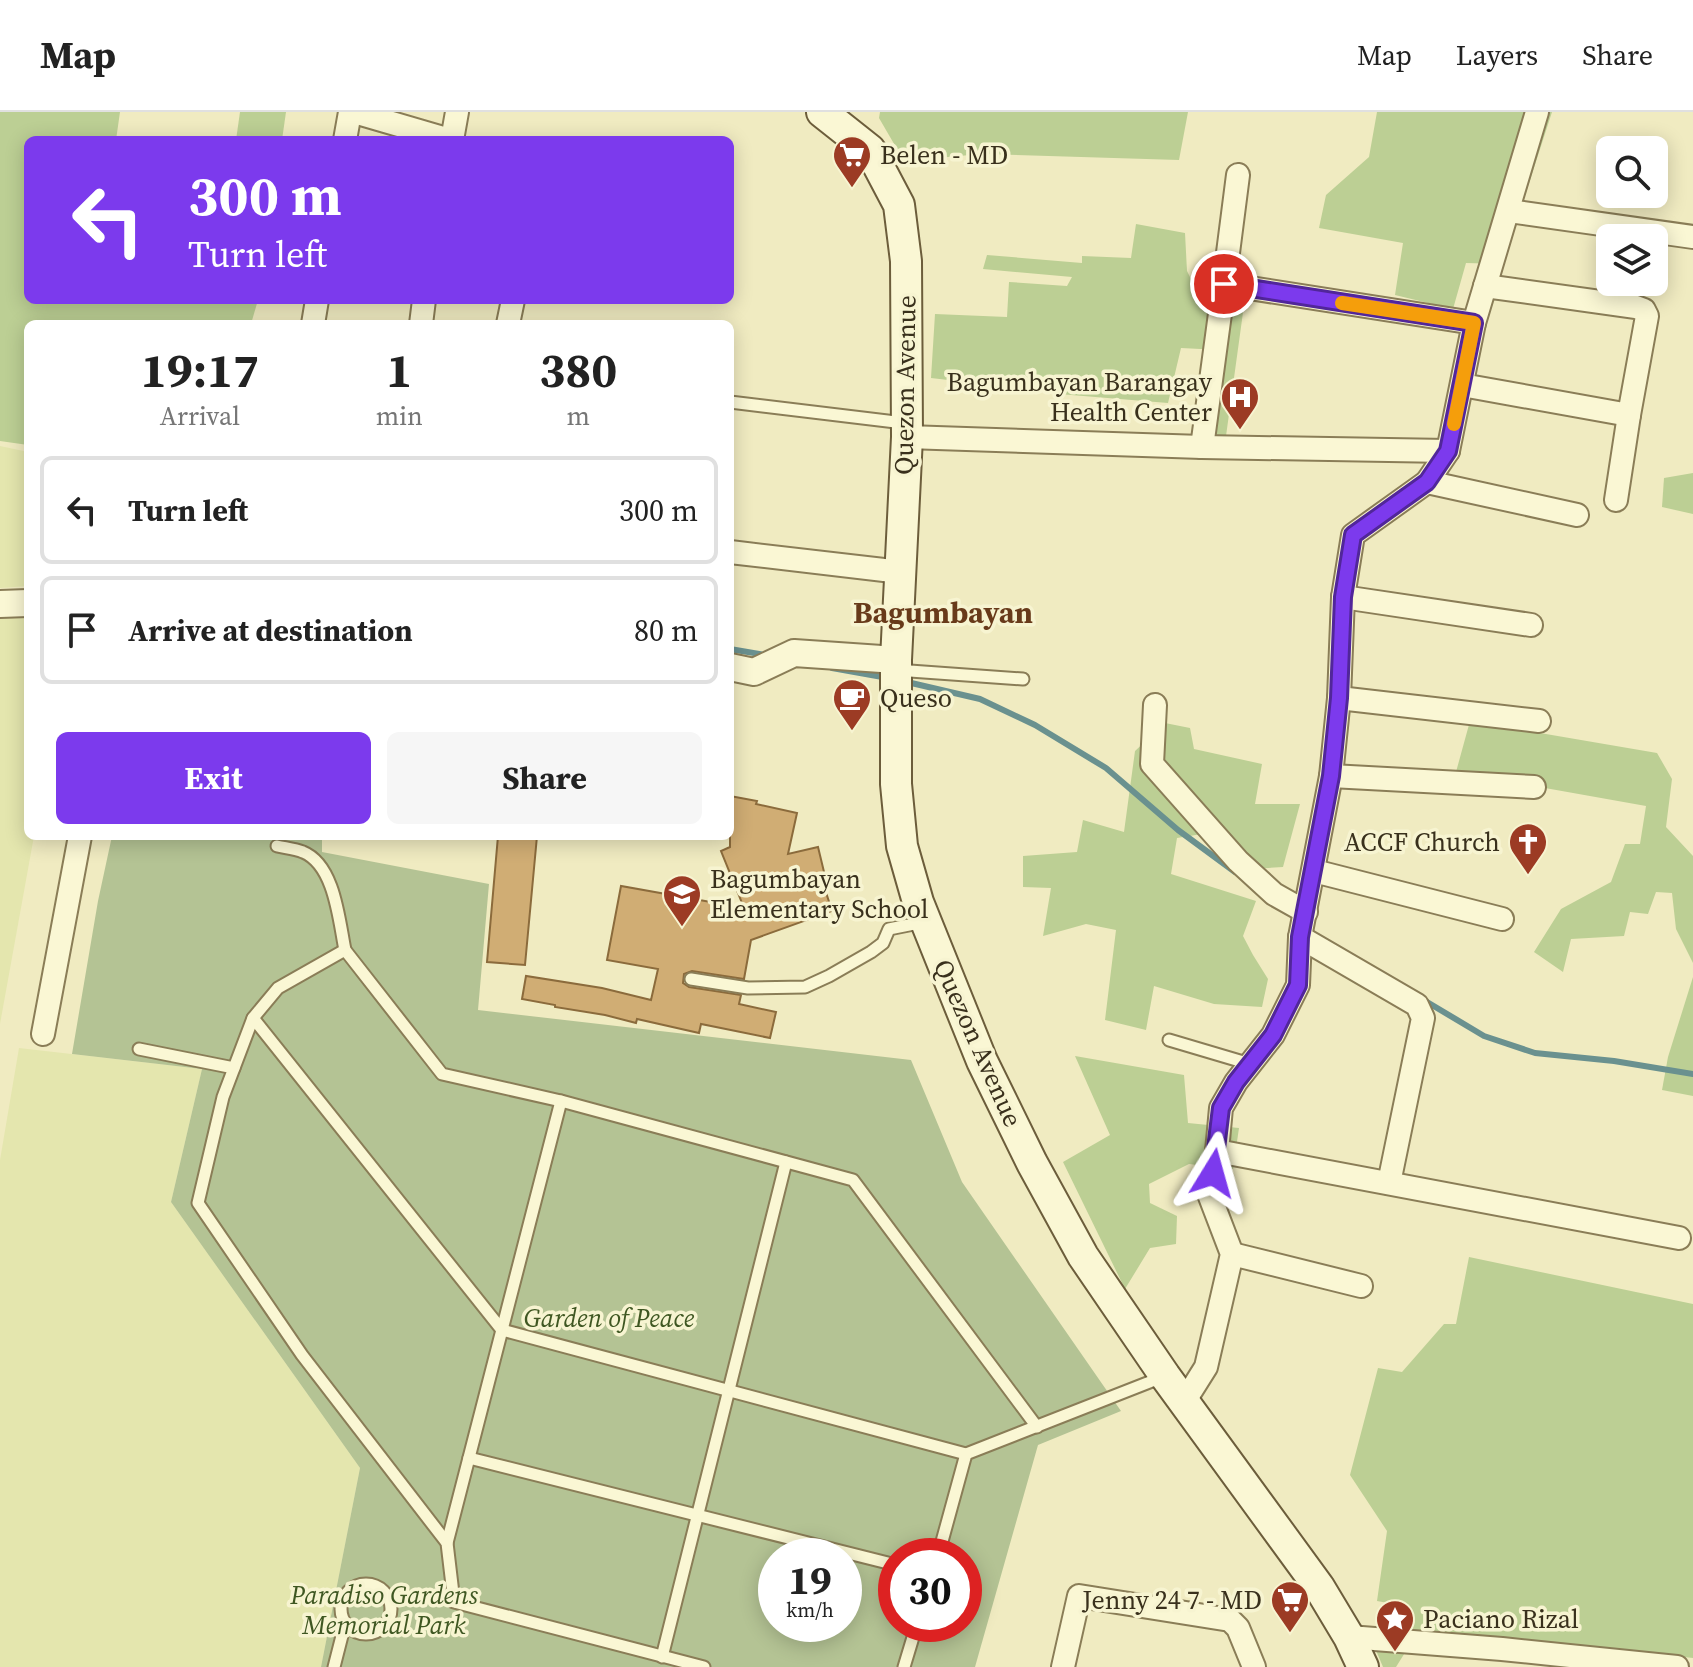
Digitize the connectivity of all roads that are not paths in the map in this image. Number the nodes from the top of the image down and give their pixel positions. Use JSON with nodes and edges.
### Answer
{"nodes":[{"id":1,"x":352,"y":112,"type":"edge"},
{"id":2,"x":457,"y":112,"type":"edge"},
{"id":3,"x":822,"y":112,"type":"edge"},
{"id":4,"x":1537,"y":112,"type":"edge"},
{"id":5,"x":346,"y":136,"type":"edge"},
{"id":6,"x":437,"y":136,"type":"edge"},
{"id":7,"x":452,"y":136,"type":"edge"},
{"id":8,"x":1238,"y":175,"type":"dead end"},
{"id":9,"x":1509,"y":211,"type":"junction"},
{"id":10,"x":1693,"y":237,"type":"edge"},
{"id":11,"x":1224,"y":284,"type":"junction"},
{"id":12,"x":1485,"y":286,"type":"junction"},
{"id":13,"x":1474,"y":323,"type":"junction"},
{"id":14,"x":1462,"y":385,"type":"junction"},
{"id":15,"x":734,"y":403,"type":"edge"},
{"id":16,"x":1629,"y":415,"type":"junction"},
{"id":17,"x":907,"y":430,"type":"junction"},
{"id":18,"x":1202,"y":447,"type":"junction"},
{"id":19,"x":1448,"y":451,"type":"junction"},
{"id":20,"x":1427,"y":482,"type":"junction"},
{"id":21,"x":1616,"y":500,"type":"dead end"},
{"id":22,"x":1577,"y":515,"type":"dead end"},
{"id":23,"x":734,"y":552,"type":"edge"},
{"id":24,"x":901,"y":572,"type":"junction"},
{"id":25,"x":1343,"y":597,"type":"junction"},
{"id":26,"x":24,"y":603,"type":"edge"},
{"id":27,"x":0,"y":604,"type":"edge"},
{"id":28,"x":1531,"y":625,"type":"dead end"},
{"id":29,"x":896,"y":665,"type":"junction"},
{"id":30,"x":734,"y":668,"type":"edge"},
{"id":31,"x":1023,"y":679,"type":"dead end"},
{"id":32,"x":1339,"y":698,"type":"junction"},
{"id":33,"x":1155,"y":705,"type":"dead end"},
{"id":34,"x":1539,"y":721,"type":"dead end"},
{"id":35,"x":1331,"y":776,"type":"junction"},
{"id":36,"x":1534,"y":787,"type":"dead end"},
{"id":37,"x":79,"y":840,"type":"edge"},
{"id":38,"x":277,"y":846,"type":"dead end"},
{"id":39,"x":1314,"y":871,"type":"junction"},
{"id":40,"x":1306,"y":912,"type":"junction"},
{"id":41,"x":1502,"y":919,"type":"dead end"},
{"id":42,"x":925,"y":922,"type":"junction"},
{"id":43,"x":1300,"y":937,"type":"junction"},
{"id":44,"x":345,"y":950,"type":"junction"},
{"id":45,"x":691,"y":979,"type":"dead end"},
{"id":46,"x":253,"y":1018,"type":"junction"},
{"id":47,"x":43,"y":1034,"type":"dead end"},
{"id":48,"x":1169,"y":1040,"type":"dead end"},
{"id":49,"x":139,"y":1049,"type":"dead end"},
{"id":50,"x":1250,"y":1064,"type":"junction"},
{"id":51,"x":234,"y":1068,"type":"junction"},
{"id":52,"x":561,"y":1101,"type":"junction"},
{"id":53,"x":1217,"y":1151,"type":"junction"},
{"id":54,"x":786,"y":1162,"type":"junction"},
{"id":55,"x":1389,"y":1183,"type":"junction"},
{"id":56,"x":1679,"y":1238,"type":"dead end"},
{"id":57,"x":1232,"y":1254,"type":"junction"},
{"id":58,"x":1361,"y":1286,"type":"dead end"},
{"id":59,"x":502,"y":1330,"type":"junction"},
{"id":60,"x":1165,"y":1376,"type":"junction"},
{"id":61,"x":729,"y":1390,"type":"junction"},
{"id":62,"x":1184,"y":1402,"type":"junction"},
{"id":63,"x":1037,"y":1427,"type":"junction"},
{"id":64,"x":966,"y":1454,"type":"junction"},
{"id":65,"x":469,"y":1458,"type":"junction"},
{"id":66,"x":697,"y":1515,"type":"junction"},
{"id":67,"x":943,"y":1538,"type":"edge"},
{"id":68,"x":447,"y":1543,"type":"junction"},
{"id":69,"x":878,"y":1560,"type":"edge"},
{"id":70,"x":345,"y":1624,"type":"junction"},
{"id":71,"x":1349,"y":1637,"type":"junction"},
{"id":72,"x":912,"y":1642,"type":"edge"},
{"id":73,"x":662,"y":1657,"type":"junction"},
{"id":74,"x":334,"y":1667,"type":"edge"},
{"id":75,"x":704,"y":1667,"type":"edge"},
{"id":76,"x":904,"y":1667,"type":"edge"},
{"id":77,"x":1063,"y":1667,"type":"edge"},
{"id":78,"x":1254,"y":1667,"type":"edge"},
{"id":79,"x":1363,"y":1667,"type":"edge"},
{"id":80,"x":1677,"y":1667,"type":"edge"}],
"edges":[{"from":1,"to":5,"type":"street"},
{"from":1,"to":6,"type":"street"},
{"from":2,"to":7,"type":"street"},
{"from":3,"to":17,"type":"main road","name":"Quezon Avenue"},
{"from":4,"to":9,"type":"street"},
{"from":8,"to":11,"type":"street"},
{"from":9,"to":10,"type":"street"},
{"from":9,"to":12,"type":"street"},
{"from":11,"to":13,"type":"street"},
{"from":11,"to":18,"type":"street"},
{"from":12,"to":13,"type":"street"},
{"from":12,"to":16,"type":"street"},
{"from":13,"to":14,"type":"street"},
{"from":14,"to":16,"type":"street"},
{"from":14,"to":19,"type":"street"},
{"from":15,"to":17,"type":"lane"},
{"from":16,"to":21,"type":"street"},
{"from":17,"to":18,"type":"street"},
{"from":17,"to":24,"type":"main road","name":"Quezon Avenue"},
{"from":18,"to":19,"type":"street"},
{"from":19,"to":20,"type":"street"},
{"from":20,"to":22,"type":"street"},
{"from":20,"to":25,"type":"street"},
{"from":23,"to":24,"type":"street"},
{"from":24,"to":29,"type":"main road","name":"Quezon Avenue"},
{"from":25,"to":28,"type":"street"},
{"from":25,"to":32,"type":"street"},
{"from":26,"to":27,"type":"street"},
{"from":29,"to":30,"type":"street"},
{"from":29,"to":31,"type":"lane"},
{"from":29,"to":42,"type":"main road","name":"Quezon Avenue"},
{"from":32,"to":34,"type":"street"},
{"from":32,"to":35,"type":"street"},
{"from":33,"to":40,"type":"street"},
{"from":35,"to":36,"type":"street"},
{"from":35,"to":39,"type":"street"},
{"from":37,"to":47,"type":"street"},
{"from":38,"to":44,"type":"lane"},
{"from":39,"to":40,"type":"street"},
{"from":39,"to":41,"type":"street"},
{"from":40,"to":43,"type":"street"},
{"from":42,"to":45,"type":"lane"},
{"from":42,"to":60,"type":"main road","name":"Quezon Avenue"},
{"from":43,"to":50,"type":"street"},
{"from":43,"to":55,"type":"street"},
{"from":44,"to":46,"type":"lane"},
{"from":44,"to":52,"type":"lane"},
{"from":46,"to":51,"type":"lane"},
{"from":46,"to":59,"type":"lane"},
{"from":48,"to":50,"type":"lane"},
{"from":49,"to":51,"type":"lane"},
{"from":50,"to":53,"type":"street"},
{"from":51,"to":68,"type":"lane"},
{"from":52,"to":54,"type":"lane"},
{"from":52,"to":59,"type":"lane"},
{"from":53,"to":55,"type":"street"},
{"from":53,"to":57,"type":"street"},
{"from":54,"to":61,"type":"lane"},
{"from":54,"to":63,"type":"lane"},
{"from":55,"to":56,"type":"street"},
{"from":57,"to":58,"type":"street"},
{"from":57,"to":62,"type":"street"},
{"from":59,"to":61,"type":"lane"},
{"from":59,"to":65,"type":"lane"},
{"from":60,"to":62,"type":"main road","name":"Quezon Avenue"},
{"from":60,"to":63,"type":"lane"},
{"from":61,"to":64,"type":"lane"},
{"from":61,"to":66,"type":"lane"},
{"from":62,"to":71,"type":"main road","name":"Quezon Avenue"},
{"from":63,"to":64,"type":"lane"},
{"from":64,"to":67,"type":"lane"},
{"from":65,"to":66,"type":"lane"},
{"from":65,"to":68,"type":"lane"},
{"from":66,"to":69,"type":"lane"},
{"from":66,"to":73,"type":"lane"},
{"from":68,"to":73,"type":"lane"},
{"from":70,"to":70,"type":"lane"},
{"from":70,"to":74,"type":"lane"},
{"from":71,"to":79,"type":"main road","name":"Quezon Avenue"},
{"from":71,"to":80,"type":"street"},
{"from":72,"to":76,"type":"lane"},
{"from":73,"to":75,"type":"lane"},
{"from":77,"to":78,"type":"street"}]}
